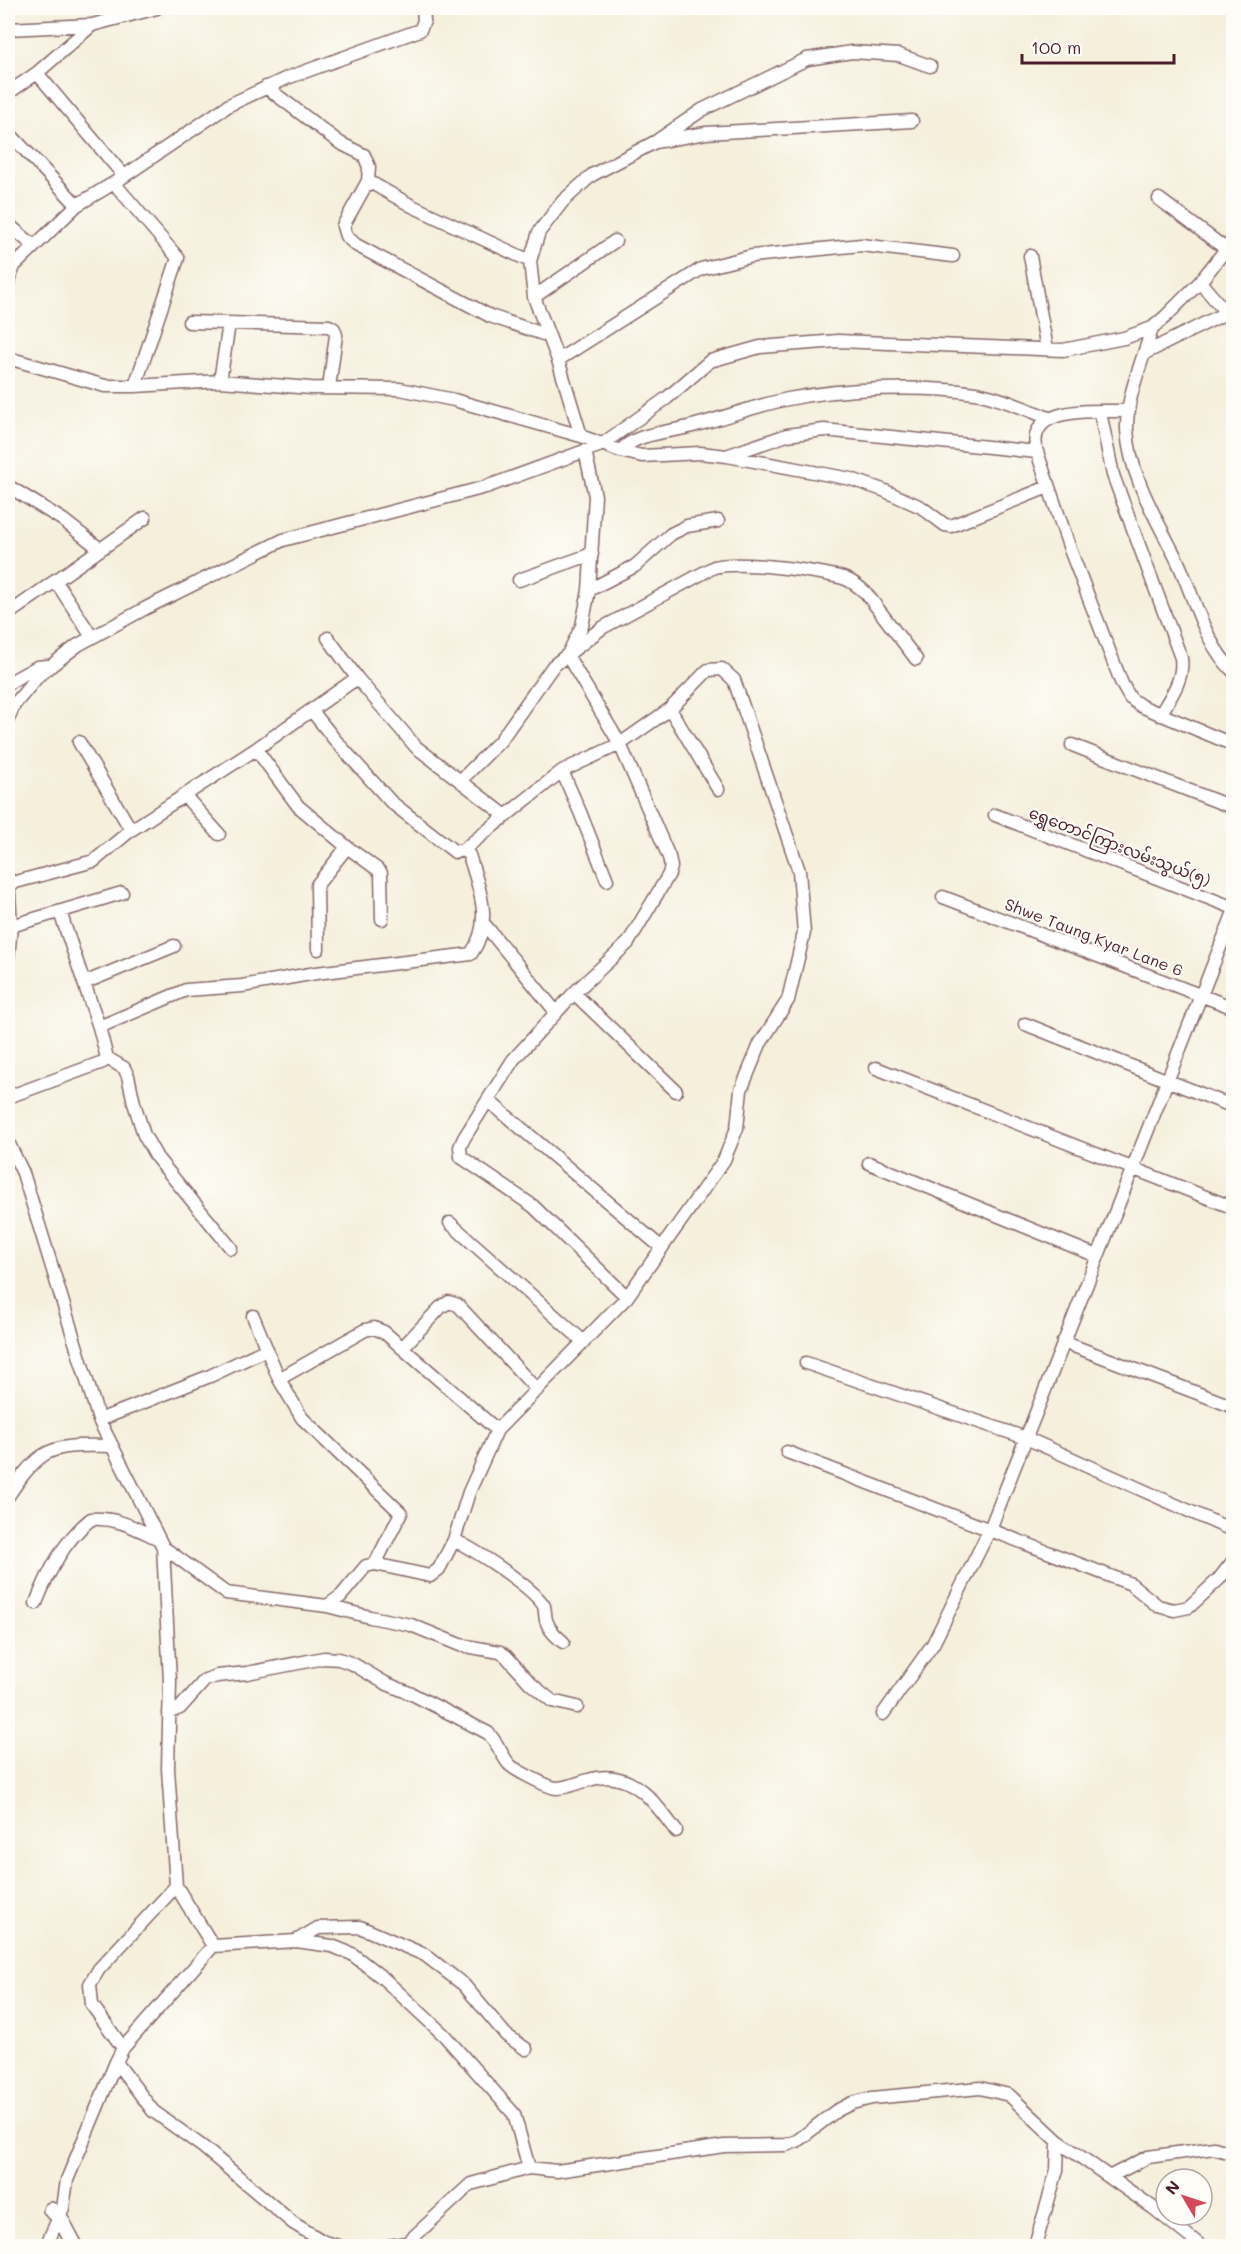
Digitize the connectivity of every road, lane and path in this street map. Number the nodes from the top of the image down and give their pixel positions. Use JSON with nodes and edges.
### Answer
{"nodes":[{"id":1,"x":157,"y":8,"type":"edge"},
{"id":2,"x":423,"y":8,"type":"edge"},
{"id":3,"x":93,"y":25,"type":"junction"},
{"id":4,"x":8,"y":29,"type":"edge"},
{"id":5,"x":930,"y":66,"type":"dead end"},
{"id":6,"x":37,"y":73,"type":"junction"},
{"id":7,"x":266,"y":87,"type":"junction"},
{"id":8,"x":8,"y":93,"type":"edge"},
{"id":9,"x":912,"y":121,"type":"dead end"},
{"id":10,"x":8,"y":132,"type":"edge"},
{"id":11,"x":655,"y":142,"type":"junction"},
{"id":12,"x":119,"y":180,"type":"junction"},
{"id":13,"x":368,"y":181,"type":"junction"},
{"id":14,"x":1159,"y":199,"type":"dead end"},
{"id":15,"x":77,"y":205,"type":"junction"},
{"id":16,"x":8,"y":224,"type":"edge"},
{"id":17,"x":615,"y":241,"type":"dead end"},
{"id":18,"x":1230,"y":244,"type":"edge"},
{"id":19,"x":34,"y":246,"type":"junction"},
{"id":20,"x":953,"y":256,"type":"dead end"},
{"id":21,"x":1030,"y":256,"type":"dead end"},
{"id":22,"x":530,"y":261,"type":"junction"},
{"id":23,"x":1200,"y":282,"type":"junction"},
{"id":24,"x":8,"y":283,"type":"edge"},
{"id":25,"x":534,"y":297,"type":"junction"},
{"id":26,"x":1231,"y":315,"type":"edge"},
{"id":27,"x":189,"y":322,"type":"dead end"},
{"id":28,"x":229,"y":324,"type":"junction"},
{"id":29,"x":1152,"y":328,"type":"junction"},
{"id":30,"x":549,"y":336,"type":"junction"},
{"id":31,"x":1047,"y":349,"type":"junction"},
{"id":32,"x":1145,"y":353,"type":"junction"},
{"id":33,"x":8,"y":358,"type":"edge"},
{"id":34,"x":558,"y":360,"type":"junction"},
{"id":35,"x":220,"y":381,"type":"junction"},
{"id":36,"x":135,"y":386,"type":"junction"},
{"id":37,"x":329,"y":388,"type":"junction"},
{"id":38,"x":1129,"y":411,"type":"junction"},
{"id":39,"x":1100,"y":412,"type":"junction"},
{"id":40,"x":1048,"y":418,"type":"junction"},
{"id":41,"x":581,"y":436,"type":"junction"},
{"id":42,"x":601,"y":445,"type":"junction"},
{"id":43,"x":585,"y":451,"type":"junction"},
{"id":44,"x":620,"y":451,"type":"junction"},
{"id":45,"x":1037,"y":452,"type":"junction"},
{"id":46,"x":727,"y":456,"type":"junction"},
{"id":47,"x":8,"y":486,"type":"edge"},
{"id":48,"x":1048,"y":487,"type":"junction"},
{"id":49,"x":145,"y":518,"type":"dead end"},
{"id":50,"x":718,"y":521,"type":"dead end"},
{"id":51,"x":100,"y":549,"type":"junction"},
{"id":52,"x":592,"y":554,"type":"junction"},
{"id":53,"x":55,"y":580,"type":"junction"},
{"id":54,"x":519,"y":580,"type":"dead end"},
{"id":55,"x":589,"y":590,"type":"junction"},
{"id":56,"x":8,"y":614,"type":"edge"},
{"id":57,"x":92,"y":637,"type":"junction"},
{"id":58,"x":328,"y":638,"type":"dead end"},
{"id":59,"x":567,"y":656,"type":"junction"},
{"id":60,"x":916,"y":660,"type":"dead end"},
{"id":61,"x":51,"y":665,"type":"junction"},
{"id":62,"x":1233,"y":672,"type":"edge"},
{"id":63,"x":357,"y":678,"type":"junction"},
{"id":64,"x":8,"y":683,"type":"edge"},
{"id":65,"x":670,"y":709,"type":"junction"},
{"id":66,"x":312,"y":711,"type":"junction"},
{"id":67,"x":1161,"y":715,"type":"junction"},
{"id":68,"x":8,"y":719,"type":"edge"},
{"id":69,"x":79,"y":742,"type":"dead end"},
{"id":70,"x":620,"y":744,"type":"junction"},
{"id":71,"x":1072,"y":745,"type":"dead end"},
{"id":72,"x":1233,"y":745,"type":"edge"},
{"id":73,"x":256,"y":749,"type":"junction"},
{"id":74,"x":562,"y":771,"type":"junction"},
{"id":75,"x":460,"y":781,"type":"junction"},
{"id":76,"x":718,"y":789,"type":"dead end"},
{"id":77,"x":184,"y":795,"type":"junction"},
{"id":78,"x":1233,"y":808,"type":"edge"},
{"id":79,"x":995,"y":815,"type":"dead end"},
{"id":80,"x":506,"y":816,"type":"junction"},
{"id":81,"x":131,"y":830,"type":"junction"},
{"id":82,"x":219,"y":834,"type":"dead end"},
{"id":83,"x":347,"y":848,"type":"junction"},
{"id":84,"x":463,"y":850,"type":"junction"},
{"id":85,"x":8,"y":878,"type":"edge"},
{"id":86,"x":607,"y":880,"type":"dead end"},
{"id":87,"x":8,"y":884,"type":"edge"},
{"id":88,"x":122,"y":894,"type":"dead end"},
{"id":89,"x":944,"y":897,"type":"dead end"},
{"id":90,"x":1233,"y":910,"type":"edge"},
{"id":91,"x":60,"y":912,"type":"junction"},
{"id":92,"x":382,"y":919,"type":"dead end"},
{"id":93,"x":484,"y":925,"type":"junction"},
{"id":94,"x":11,"y":926,"type":"junction"},
{"id":95,"x":174,"y":946,"type":"dead end"},
{"id":96,"x":318,"y":949,"type":"dead end"},
{"id":97,"x":8,"y":958,"type":"edge"},
{"id":98,"x":84,"y":983,"type":"junction"},
{"id":99,"x":574,"y":993,"type":"junction"},
{"id":100,"x":1200,"y":995,"type":"junction"},
{"id":101,"x":1233,"y":1008,"type":"edge"},
{"id":102,"x":556,"y":1012,"type":"junction"},
{"id":103,"x":1026,"y":1024,"type":"dead end"},
{"id":104,"x":99,"y":1027,"type":"junction"},
{"id":105,"x":107,"y":1058,"type":"junction"},
{"id":106,"x":876,"y":1068,"type":"dead end"},
{"id":107,"x":1166,"y":1081,"type":"junction"},
{"id":108,"x":676,"y":1091,"type":"dead end"},
{"id":109,"x":8,"y":1097,"type":"edge"},
{"id":110,"x":489,"y":1101,"type":"junction"},
{"id":111,"x":1233,"y":1107,"type":"edge"},
{"id":112,"x":8,"y":1142,"type":"edge"},
{"id":113,"x":869,"y":1163,"type":"dead end"},
{"id":114,"x":1132,"y":1169,"type":"junction"},
{"id":115,"x":1233,"y":1208,"type":"edge"},
{"id":116,"x":450,"y":1223,"type":"dead end"},
{"id":117,"x":231,"y":1248,"type":"dead end"},
{"id":118,"x":662,"y":1248,"type":"junction"},
{"id":119,"x":1097,"y":1256,"type":"junction"},
{"id":120,"x":627,"y":1297,"type":"junction"},
{"id":121,"x":253,"y":1316,"type":"dead end"},
{"id":122,"x":584,"y":1342,"type":"junction"},
{"id":123,"x":1063,"y":1342,"type":"junction"},
{"id":124,"x":402,"y":1348,"type":"junction"},
{"id":125,"x":267,"y":1349,"type":"junction"},
{"id":126,"x":806,"y":1363,"type":"dead end"},
{"id":127,"x":279,"y":1378,"type":"junction"},
{"id":128,"x":537,"y":1390,"type":"junction"},
{"id":129,"x":1233,"y":1407,"type":"edge"},
{"id":130,"x":99,"y":1420,"type":"junction"},
{"id":131,"x":497,"y":1430,"type":"junction"},
{"id":132,"x":1026,"y":1438,"type":"junction"},
{"id":133,"x":111,"y":1446,"type":"junction"},
{"id":134,"x":787,"y":1452,"type":"dead end"},
{"id":135,"x":8,"y":1496,"type":"edge"},
{"id":136,"x":990,"y":1529,"type":"junction"},
{"id":137,"x":1233,"y":1531,"type":"edge"},
{"id":138,"x":454,"y":1540,"type":"junction"},
{"id":139,"x":161,"y":1543,"type":"junction"},
{"id":140,"x":1233,"y":1560,"type":"edge"},
{"id":141,"x":375,"y":1564,"type":"junction"},
{"id":142,"x":36,"y":1603,"type":"dead end"},
{"id":143,"x":327,"y":1606,"type":"junction"},
{"id":144,"x":562,"y":1642,"type":"dead end"},
{"id":145,"x":577,"y":1707,"type":"dead end"},
{"id":146,"x":169,"y":1712,"type":"junction"},
{"id":147,"x":883,"y":1714,"type":"dead end"},
{"id":148,"x":676,"y":1831,"type":"dead end"},
{"id":149,"x":176,"y":1886,"type":"junction"},
{"id":150,"x":296,"y":1941,"type":"junction"},
{"id":151,"x":213,"y":1946,"type":"junction"},
{"id":152,"x":123,"y":2048,"type":"junction"},
{"id":153,"x":526,"y":2049,"type":"dead end"},
{"id":154,"x":116,"y":2062,"type":"junction"},
{"id":155,"x":1058,"y":2141,"type":"junction"},
{"id":156,"x":1233,"y":2154,"type":"edge"},
{"id":157,"x":529,"y":2168,"type":"junction"},
{"id":158,"x":1109,"y":2177,"type":"junction"},
{"id":159,"x":55,"y":2213,"type":"junction"},
{"id":160,"x":325,"y":2244,"type":"edge"},
{"id":161,"x":46,"y":2247,"type":"edge"},
{"id":162,"x":75,"y":2247,"type":"edge"},
{"id":163,"x":338,"y":2247,"type":"edge"},
{"id":164,"x":388,"y":2247,"type":"edge"},
{"id":165,"x":1035,"y":2247,"type":"edge"},
{"id":166,"x":1201,"y":2247,"type":"edge"}],
"edges":[{"from":1,"to":3,"type":"street"},
{"from":2,"to":7,"type":"street"},
{"from":3,"to":4,"type":"street"},
{"from":3,"to":6,"type":"street"},
{"from":5,"to":11,"type":"street"},
{"from":6,"to":8,"type":"street"},
{"from":6,"to":12,"type":"street"},
{"from":7,"to":12,"type":"street"},
{"from":7,"to":13,"type":"street"},
{"from":9,"to":11,"type":"street"},
{"from":10,"to":15,"type":"street"},
{"from":11,"to":22,"type":"street"},
{"from":12,"to":15,"type":"street"},
{"from":12,"to":36,"type":"street"},
{"from":13,"to":22,"type":"street"},
{"from":13,"to":30,"type":"street"},
{"from":14,"to":18,"type":"street"},
{"from":15,"to":19,"type":"street"},
{"from":16,"to":19,"type":"street"},
{"from":17,"to":25,"type":"street"},
{"from":18,"to":23,"type":"street"},
{"from":19,"to":24,"type":"street"},
{"from":20,"to":34,"type":"street"},
{"from":21,"to":31,"type":"street"},
{"from":22,"to":25,"type":"street"},
{"from":23,"to":26,"type":"street"},
{"from":23,"to":29,"type":"street"},
{"from":25,"to":30,"type":"street"},
{"from":26,"to":32,"type":"street"},
{"from":27,"to":28,"type":"street"},
{"from":28,"to":35,"type":"street"},
{"from":28,"to":37,"type":"street"},
{"from":29,"to":31,"type":"street"},
{"from":29,"to":32,"type":"street"},
{"from":30,"to":34,"type":"street"},
{"from":31,"to":42,"type":"street"},
{"from":32,"to":38,"type":"street"},
{"from":33,"to":36,"type":"street"},
{"from":34,"to":41,"type":"street"},
{"from":35,"to":36,"type":"street"},
{"from":35,"to":37,"type":"street"},
{"from":37,"to":41,"type":"street"},
{"from":38,"to":39,"type":"street"},
{"from":38,"to":62,"type":"street"},
{"from":39,"to":40,"type":"street"},
{"from":39,"to":67,"type":"street"},
{"from":40,"to":44,"type":"street"},
{"from":40,"to":45,"type":"street"},
{"from":41,"to":42,"type":"street"},
{"from":42,"to":43,"type":"street"},
{"from":42,"to":44,"type":"street"},
{"from":43,"to":52,"type":"street"},
{"from":43,"to":57,"type":"street"},
{"from":44,"to":46,"type":"street"},
{"from":45,"to":46,"type":"street"},
{"from":45,"to":48,"type":"street"},
{"from":46,"to":48,"type":"street"},
{"from":47,"to":51,"type":"street"},
{"from":48,"to":67,"type":"street"},
{"from":49,"to":51,"type":"street"},
{"from":50,"to":55,"type":"street"},
{"from":51,"to":53,"type":"street"},
{"from":52,"to":54,"type":"street"},
{"from":52,"to":55,"type":"street"},
{"from":53,"to":56,"type":"street"},
{"from":53,"to":57,"type":"street"},
{"from":55,"to":59,"type":"street"},
{"from":57,"to":61,"type":"street"},
{"from":58,"to":63,"type":"street"},
{"from":59,"to":60,"type":"street"},
{"from":59,"to":70,"type":"street"},
{"from":59,"to":75,"type":"street"},
{"from":61,"to":64,"type":"street"},
{"from":61,"to":68,"type":"street"},
{"from":63,"to":66,"type":"street"},
{"from":63,"to":75,"type":"street"},
{"from":65,"to":70,"type":"street"},
{"from":65,"to":76,"type":"street"},
{"from":65,"to":118,"type":"street"},
{"from":66,"to":73,"type":"street"},
{"from":66,"to":84,"type":"street"},
{"from":67,"to":72,"type":"street"},
{"from":69,"to":81,"type":"street"},
{"from":70,"to":74,"type":"street"},
{"from":70,"to":99,"type":"street"},
{"from":71,"to":78,"type":"street"},
{"from":73,"to":77,"type":"street"},
{"from":73,"to":83,"type":"street"},
{"from":74,"to":80,"type":"street"},
{"from":74,"to":86,"type":"street"},
{"from":75,"to":80,"type":"street"},
{"from":77,"to":81,"type":"street"},
{"from":77,"to":82,"type":"street"},
{"from":79,"to":90,"type":"street","name":"ရွှေတောင်ကြားလမ်းသွယ်(၅)"},
{"from":80,"to":84,"type":"street"},
{"from":81,"to":87,"type":"street"},
{"from":83,"to":92,"type":"street"},
{"from":83,"to":96,"type":"street"},
{"from":84,"to":93,"type":"street"},
{"from":85,"to":87,"type":"street"},
{"from":87,"to":94,"type":"street"},
{"from":88,"to":91,"type":"street"},
{"from":89,"to":100,"type":"street","name":"Shwe Taung Kyar Lane 6"},
{"from":90,"to":100,"type":"street"},
{"from":91,"to":94,"type":"street"},
{"from":91,"to":98,"type":"street"},
{"from":93,"to":102,"type":"street"},
{"from":93,"to":104,"type":"street"},
{"from":94,"to":97,"type":"street"},
{"from":95,"to":98,"type":"street"},
{"from":98,"to":104,"type":"street"},
{"from":99,"to":102,"type":"street"},
{"from":99,"to":108,"type":"street"},
{"from":100,"to":101,"type":"street","name":"Shwe Taung Kyar Lane 6"},
{"from":100,"to":107,"type":"street"},
{"from":102,"to":110,"type":"street"},
{"from":103,"to":107,"type":"street"},
{"from":104,"to":105,"type":"street"},
{"from":105,"to":109,"type":"street"},
{"from":105,"to":117,"type":"street"},
{"from":106,"to":114,"type":"street"},
{"from":107,"to":111,"type":"street"},
{"from":107,"to":114,"type":"street"},
{"from":110,"to":118,"type":"street"},
{"from":110,"to":120,"type":"street"},
{"from":112,"to":130,"type":"street"},
{"from":113,"to":119,"type":"street"},
{"from":114,"to":115,"type":"street"},
{"from":114,"to":119,"type":"street"},
{"from":116,"to":122,"type":"street"},
{"from":118,"to":120,"type":"street"},
{"from":119,"to":123,"type":"street"},
{"from":120,"to":122,"type":"street"},
{"from":121,"to":125,"type":"street"},
{"from":122,"to":128,"type":"street"},
{"from":123,"to":129,"type":"street"},
{"from":123,"to":132,"type":"street"},
{"from":124,"to":127,"type":"street"},
{"from":124,"to":128,"type":"street"},
{"from":124,"to":131,"type":"street"},
{"from":125,"to":127,"type":"street"},
{"from":125,"to":130,"type":"street"},
{"from":126,"to":132,"type":"street"},
{"from":127,"to":141,"type":"street"},
{"from":128,"to":131,"type":"street"},
{"from":130,"to":133,"type":"street"},
{"from":131,"to":138,"type":"street"},
{"from":132,"to":136,"type":"street"},
{"from":132,"to":137,"type":"street"},
{"from":133,"to":135,"type":"street"},
{"from":133,"to":139,"type":"street"},
{"from":134,"to":136,"type":"street"},
{"from":136,"to":140,"type":"street"},
{"from":136,"to":147,"type":"street"},
{"from":138,"to":141,"type":"street"},
{"from":138,"to":144,"type":"street"},
{"from":139,"to":142,"type":"street"},
{"from":139,"to":143,"type":"street"},
{"from":139,"to":146,"type":"street"},
{"from":141,"to":143,"type":"street"},
{"from":143,"to":145,"type":"street"},
{"from":146,"to":148,"type":"street"},
{"from":146,"to":149,"type":"street"},
{"from":149,"to":151,"type":"street"},
{"from":149,"to":152,"type":"street"},
{"from":150,"to":151,"type":"street"},
{"from":150,"to":153,"type":"street"},
{"from":150,"to":157,"type":"street"},
{"from":151,"to":152,"type":"street"},
{"from":152,"to":154,"type":"street"},
{"from":154,"to":159,"type":"street"},
{"from":154,"to":160,"type":"street"},
{"from":155,"to":157,"type":"street"},
{"from":155,"to":158,"type":"street"},
{"from":155,"to":165,"type":"street"},
{"from":156,"to":158,"type":"street"},
{"from":157,"to":164,"type":"street"},
{"from":158,"to":166,"type":"street"},
{"from":159,"to":161,"type":"street"},
{"from":159,"to":162,"type":"street"},
{"from":160,"to":163,"type":"street"}]}
